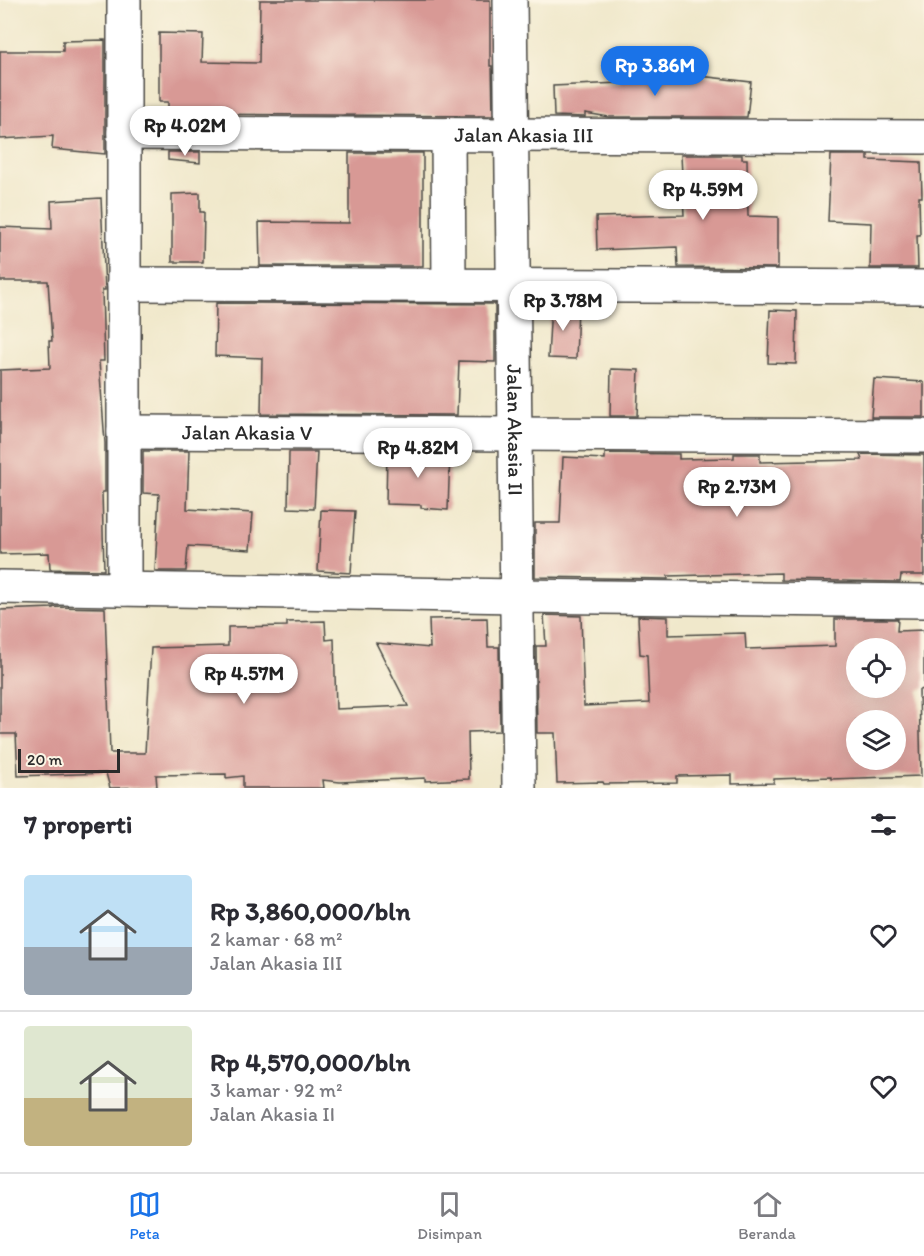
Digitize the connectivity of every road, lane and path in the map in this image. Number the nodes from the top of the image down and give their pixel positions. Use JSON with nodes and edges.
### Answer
{"nodes":[{"id":1,"x":124,"y":0,"type":"edge"},
{"id":2,"x":510,"y":0,"type":"edge"},
{"id":3,"x":124,"y":133,"type":"junction"},
{"id":4,"x":448,"y":135,"type":"junction"},
{"id":5,"x":512,"y":135,"type":"junction"},
{"id":6,"x":924,"y":137,"type":"edge"},
{"id":7,"x":124,"y":284,"type":"junction"},
{"id":8,"x":449,"y":285,"type":"junction"},
{"id":9,"x":513,"y":285,"type":"junction"},
{"id":10,"x":924,"y":287,"type":"edge"},
{"id":11,"x":124,"y":432,"type":"junction"},
{"id":12,"x":515,"y":434,"type":"junction"},
{"id":13,"x":924,"y":436,"type":"edge"},
{"id":14,"x":0,"y":587,"type":"edge"},
{"id":15,"x":124,"y":589,"type":"junction"},
{"id":16,"x":516,"y":596,"type":"junction"},
{"id":17,"x":924,"y":601,"type":"edge"},
{"id":18,"x":519,"y":788,"type":"edge"}],
"edges":[{"from":1,"to":3,"type":"street"},
{"from":2,"to":5,"type":"street","name":"Jalan Akasia II"},
{"from":3,"to":4,"type":"street","name":"Jalan Akasia III"},
{"from":3,"to":7,"type":"street"},
{"from":4,"to":5,"type":"street","name":"Jalan Akasia III"},
{"from":4,"to":8,"type":"street"},
{"from":5,"to":6,"type":"street","name":"Jalan Akasia III"},
{"from":5,"to":9,"type":"street","name":"Jalan Akasia II"},
{"from":7,"to":8,"type":"street"},
{"from":7,"to":11,"type":"street"},
{"from":8,"to":9,"type":"street"},
{"from":9,"to":10,"type":"street"},
{"from":9,"to":12,"type":"street","name":"Jalan Akasia II"},
{"from":11,"to":12,"type":"street","name":"Jalan Akasia V"},
{"from":11,"to":15,"type":"street"},
{"from":12,"to":13,"type":"street","name":"Jalan Akasia V"},
{"from":12,"to":16,"type":"street","name":"Jalan Akasia II"},
{"from":14,"to":15,"type":"street"},
{"from":15,"to":16,"type":"street"},
{"from":16,"to":17,"type":"street"},
{"from":16,"to":18,"type":"street","name":"Jalan Akasia II"}]}
